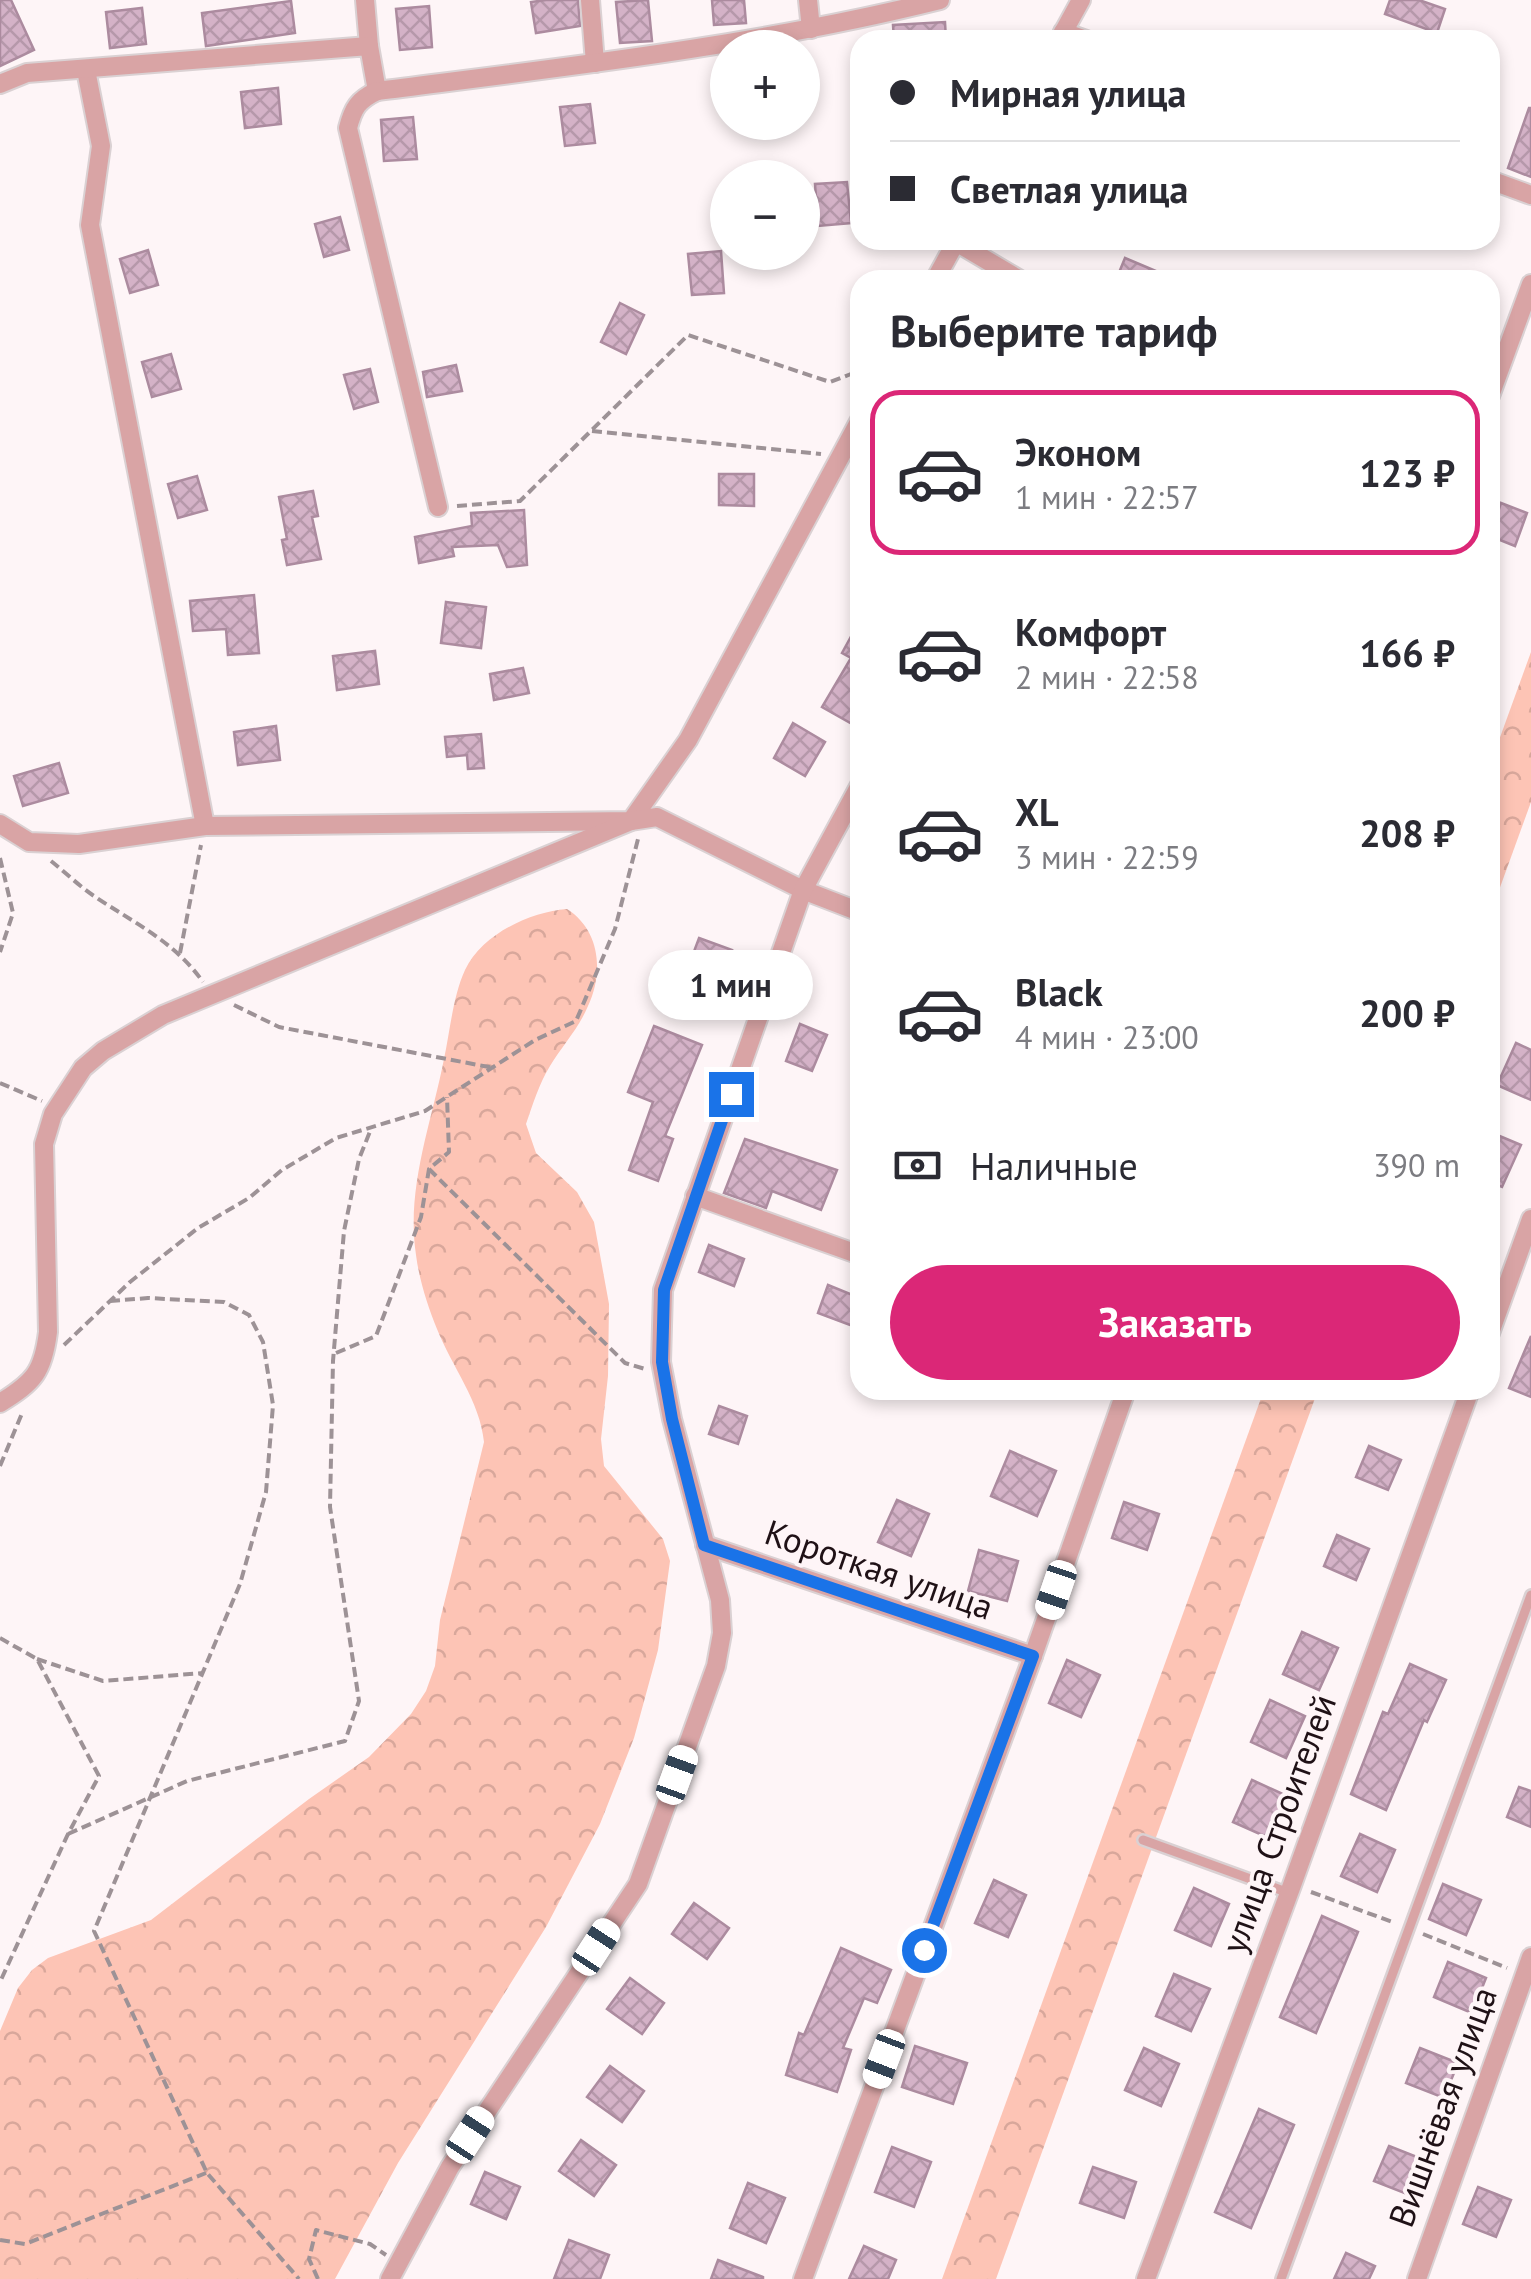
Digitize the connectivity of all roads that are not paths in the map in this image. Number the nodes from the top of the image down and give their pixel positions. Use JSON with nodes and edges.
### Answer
{"nodes":[{"id":1,"x":365,"y":0,"type":"edge"},
{"id":2,"x":590,"y":0,"type":"edge"},
{"id":3,"x":808,"y":0,"type":"edge"},
{"id":4,"x":940,"y":0,"type":"edge"},
{"id":5,"x":1081,"y":0,"type":"edge"},
{"id":6,"x":811,"y":29,"type":"junction"},
{"id":7,"x":1064,"y":30,"type":"edge"},
{"id":8,"x":369,"y":46,"type":"junction"},
{"id":9,"x":596,"y":63,"type":"junction"},
{"id":10,"x":86,"y":70,"type":"junction"},
{"id":11,"x":0,"y":84,"type":"edge"},
{"id":12,"x":377,"y":92,"type":"junction"},
{"id":13,"x":1500,"y":184,"type":"edge"},
{"id":14,"x":1531,"y":195,"type":"edge"},
{"id":15,"x":971,"y":250,"type":"edge"},
{"id":16,"x":1004,"y":270,"type":"edge"},
{"id":17,"x":1531,"y":284,"type":"edge"},
{"id":18,"x":1500,"y":369,"type":"edge"},
{"id":19,"x":850,"y":439,"type":"edge"},
{"id":20,"x":438,"y":507,"type":"road end"},
{"id":21,"x":850,"y":804,"type":"edge"},
{"id":22,"x":637,"y":820,"type":"junction"},
{"id":23,"x":0,"y":824,"type":"edge"},
{"id":24,"x":205,"y":826,"type":"junction"},
{"id":25,"x":804,"y":890,"type":"junction"},
{"id":26,"x":850,"y":908,"type":"edge"},
{"id":27,"x":695,"y":1196,"type":"junction"},
{"id":28,"x":1531,"y":1219,"type":"edge"},
{"id":29,"x":850,"y":1251,"type":"edge"},
{"id":30,"x":1500,"y":1305,"type":"edge"},
{"id":31,"x":1123,"y":1400,"type":"edge"},
{"id":32,"x":1466,"y":1400,"type":"edge"},
{"id":33,"x":0,"y":1402,"type":"edge"},
{"id":34,"x":704,"y":1545,"type":"junction"},
{"id":35,"x":1531,"y":1595,"type":"edge"},
{"id":36,"x":1033,"y":1656,"type":"junction"},
{"id":37,"x":1143,"y":1840,"type":"dead end"},
{"id":38,"x":1289,"y":1893,"type":"junction"},
{"id":39,"x":1529,"y":1970,"type":"edge"},
{"id":40,"x":394,"y":2271,"type":"edge"},
{"id":41,"x":802,"y":2279,"type":"edge"},
{"id":42,"x":1146,"y":2279,"type":"edge"},
{"id":43,"x":1281,"y":2279,"type":"edge"},
{"id":44,"x":1417,"y":2279,"type":"edge"}],
"edges":[{"from":1,"to":8,"type":"street"},
{"from":2,"to":9,"type":"street"},
{"from":3,"to":6,"type":"street"},
{"from":4,"to":6,"type":"street"},
{"from":5,"to":7,"type":"street"},
{"from":6,"to":9,"type":"street"},
{"from":8,"to":10,"type":"street"},
{"from":8,"to":12,"type":"street"},
{"from":9,"to":12,"type":"street"},
{"from":10,"to":11,"type":"street"},
{"from":10,"to":24,"type":"street"},
{"from":12,"to":20,"type":"street"},
{"from":13,"to":14,"type":"street"},
{"from":15,"to":16,"type":"street"},
{"from":17,"to":18,"type":"street"},
{"from":19,"to":22,"type":"street"},
{"from":21,"to":25,"type":"street"},
{"from":22,"to":24,"type":"street"},
{"from":22,"to":25,"type":"street"},
{"from":22,"to":33,"type":"street"},
{"from":23,"to":24,"type":"street"},
{"from":25,"to":26,"type":"street"},
{"from":25,"to":27,"type":"street"},
{"from":27,"to":29,"type":"street"},
{"from":27,"to":34,"type":"street"},
{"from":28,"to":30,"type":"street"},
{"from":31,"to":36,"type":"street"},
{"from":32,"to":38,"type":"street","name":"улица Строителей"},
{"from":34,"to":36,"type":"street","name":"Короткая улица"},
{"from":34,"to":40,"type":"street"},
{"from":35,"to":43,"type":"lane"},
{"from":36,"to":41,"type":"street"},
{"from":37,"to":38,"type":"lane"},
{"from":38,"to":42,"type":"street","name":"улица Строителей"},
{"from":39,"to":44,"type":"street","name":"Вишнёвая улица"}]}
